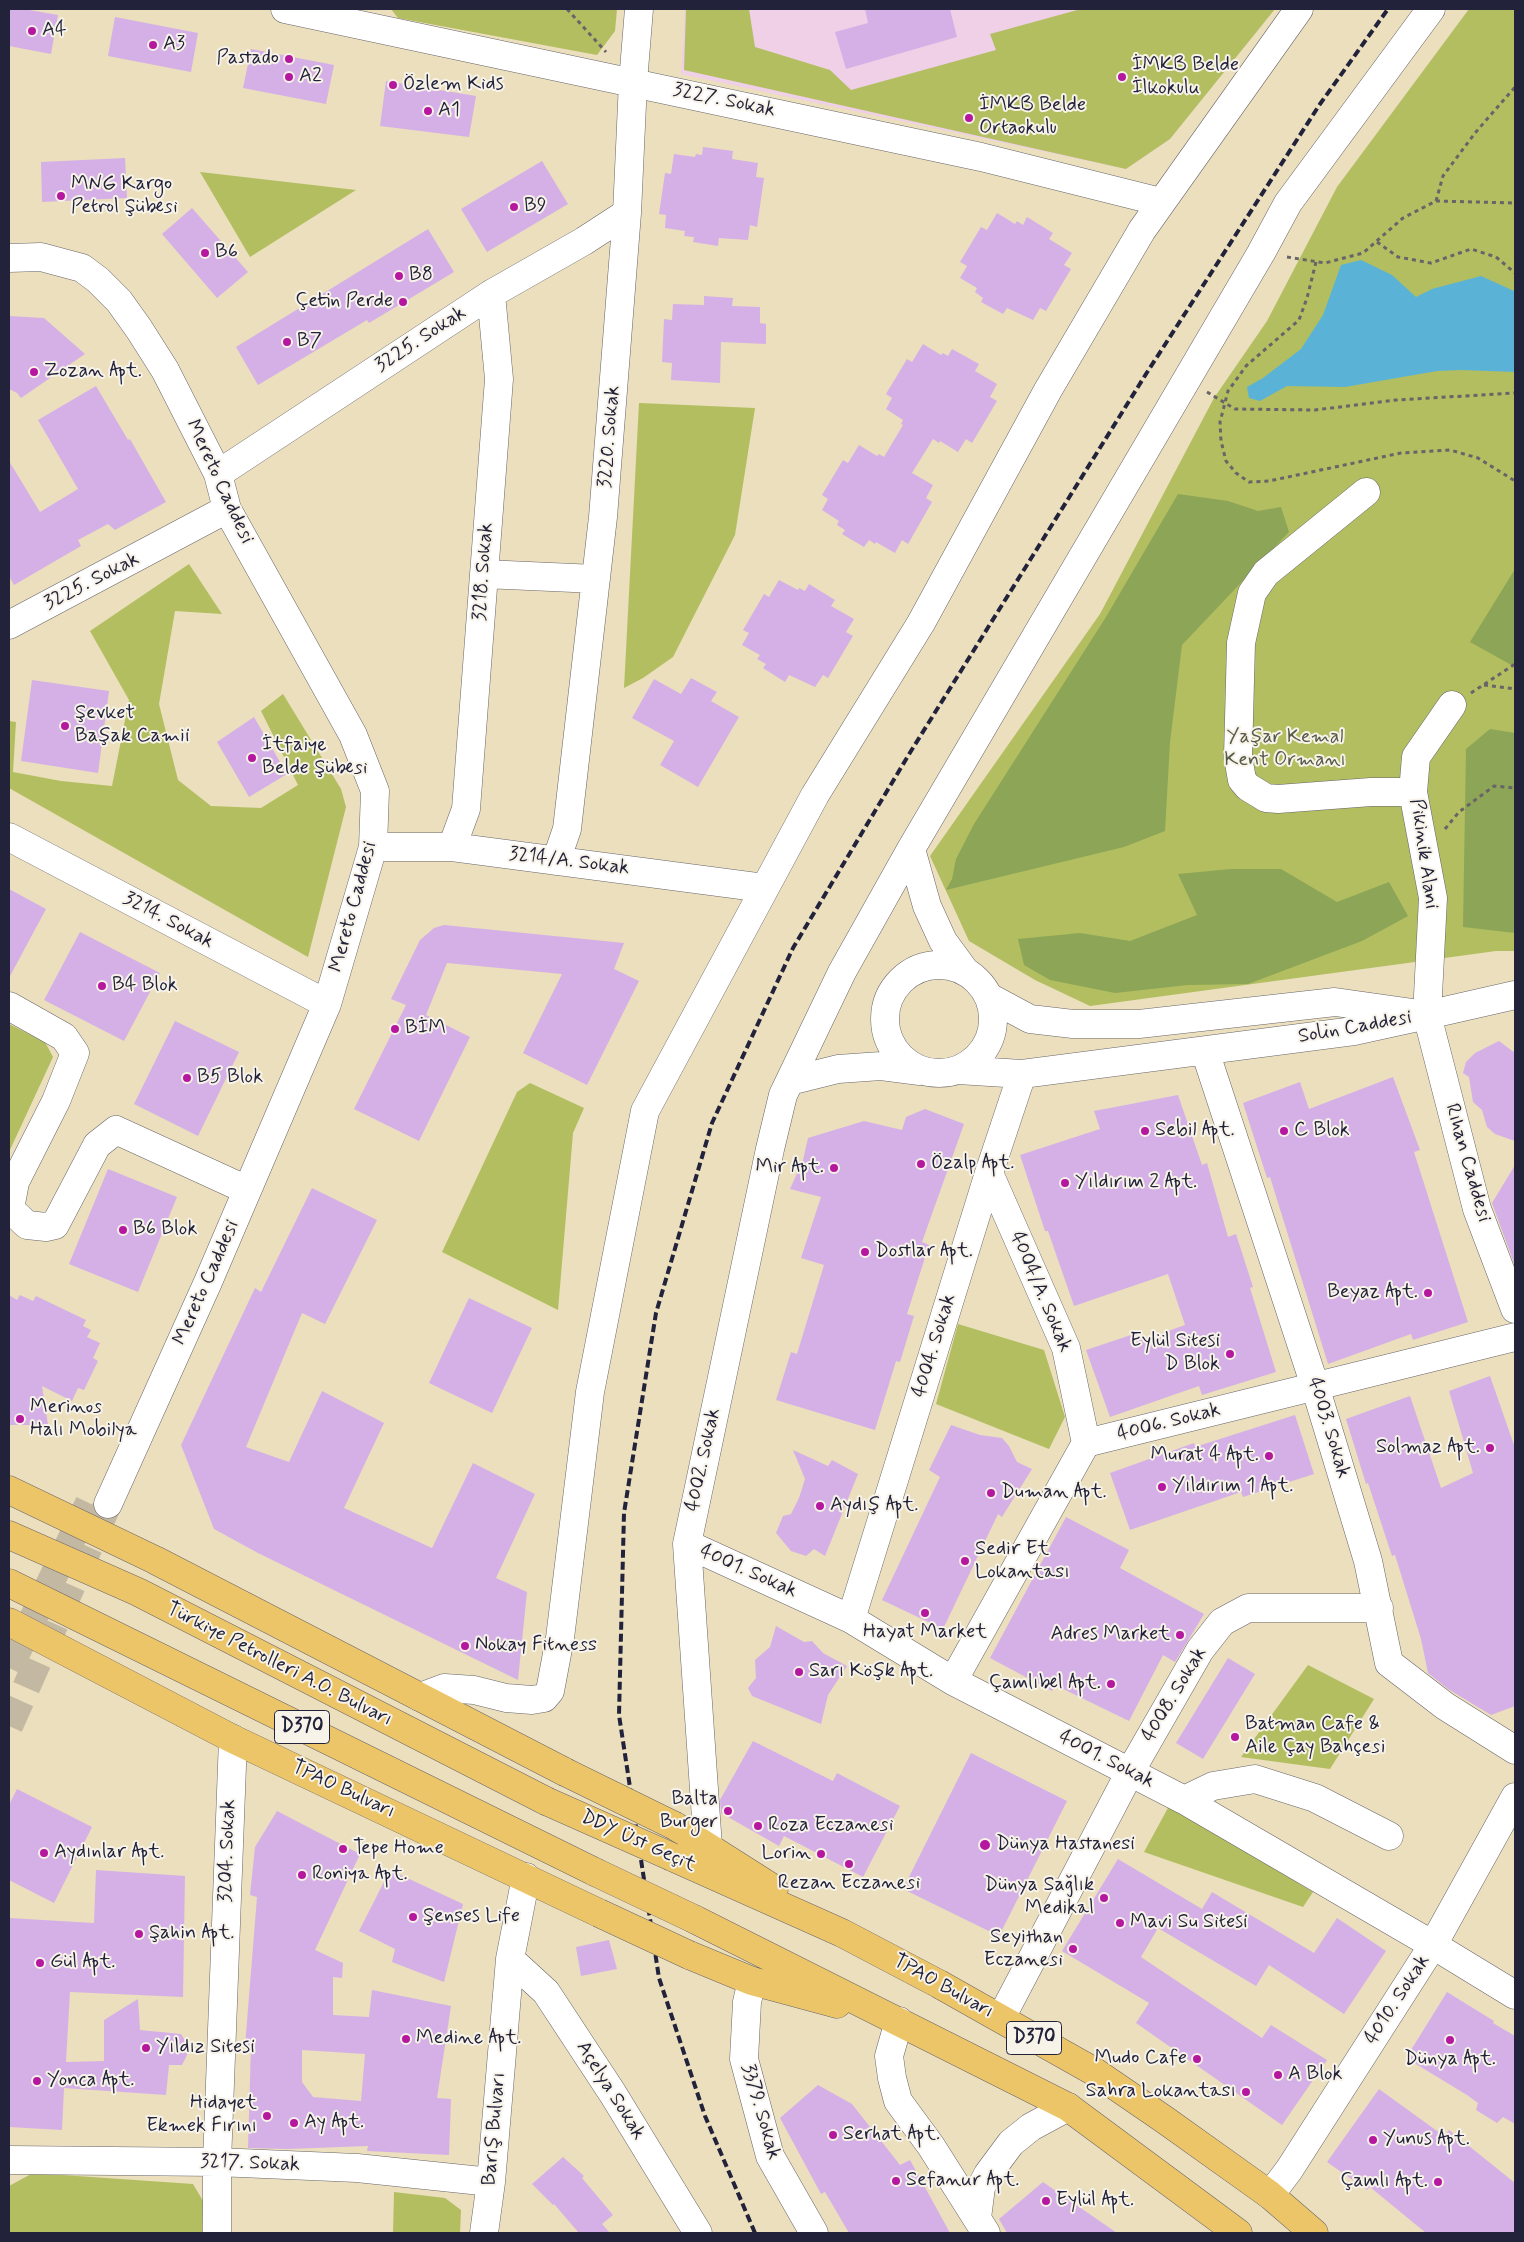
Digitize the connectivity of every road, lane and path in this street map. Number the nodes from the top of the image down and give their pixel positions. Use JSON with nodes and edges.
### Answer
{"nodes":[{"id":1,"x":285,"y":9,"type":"edge"},
{"id":2,"x":567,"y":9,"type":"edge"},
{"id":3,"x":639,"y":9,"type":"edge"},
{"id":4,"x":1299,"y":9,"type":"edge"},
{"id":5,"x":1431,"y":9,"type":"edge"},
{"id":6,"x":374,"y":18,"type":"edge"},
{"id":7,"x":607,"y":52,"type":"dead end"},
{"id":8,"x":633,"y":82,"type":"junction"},
{"id":9,"x":1515,"y":87,"type":"edge"},
{"id":10,"x":1436,"y":201,"type":"junction"},
{"id":11,"x":1161,"y":202,"type":"junction"},
{"id":12,"x":1515,"y":203,"type":"edge"},
{"id":13,"x":628,"y":213,"type":"junction"},
{"id":14,"x":1377,"y":242,"type":"junction"},
{"id":15,"x":1261,"y":253,"type":"junction"},
{"id":16,"x":9,"y":258,"type":"edge"},
{"id":17,"x":1316,"y":262,"type":"junction"},
{"id":18,"x":1515,"y":272,"type":"edge"},
{"id":19,"x":491,"y":294,"type":"junction"},
{"id":20,"x":1185,"y":379,"type":"junction"},
{"id":21,"x":1515,"y":393,"type":"edge"},
{"id":22,"x":1225,"y":403,"type":"junction"},
{"id":23,"x":218,"y":474,"type":"junction"},
{"id":24,"x":1515,"y":481,"type":"edge"},
{"id":25,"x":1366,"y":492,"type":"dead end"},
{"id":26,"x":227,"y":509,"type":"junction"},
{"id":27,"x":484,"y":574,"type":"junction"},
{"id":28,"x":596,"y":579,"type":"junction"},
{"id":29,"x":9,"y":625,"type":"edge"},
{"id":30,"x":1515,"y":664,"type":"edge"},
{"id":31,"x":1484,"y":685,"type":"junction"},
{"id":32,"x":1515,"y":689,"type":"edge"},
{"id":33,"x":1452,"y":705,"type":"joint"},
{"id":34,"x":1515,"y":788,"type":"edge"},
{"id":35,"x":1413,"y":792,"type":"junction"},
{"id":36,"x":9,"y":837,"type":"edge"},
{"id":37,"x":373,"y":847,"type":"junction"},
{"id":38,"x":452,"y":847,"type":"junction"},
{"id":39,"x":911,"y":849,"type":"junction"},
{"id":40,"x":1424,"y":852,"type":"junction"},
{"id":41,"x":556,"y":861,"type":"junction"},
{"id":42,"x":764,"y":888,"type":"junction"},
{"id":43,"x":965,"y":971,"type":"junction"},
{"id":44,"x":1515,"y":995,"type":"edge"},
{"id":45,"x":989,"y":997,"type":"junction"},
{"id":46,"x":327,"y":1004,"type":"junction"},
{"id":47,"x":9,"y":1006,"type":"edge"},
{"id":48,"x":1427,"y":1015,"type":"junction"},
{"id":49,"x":1205,"y":1050,"type":"junction"},
{"id":50,"x":958,"y":1070,"type":"junction"},
{"id":51,"x":923,"y":1071,"type":"junction"},
{"id":52,"x":1022,"y":1074,"type":"junction"},
{"id":53,"x":790,"y":1081,"type":"junction"},
{"id":54,"x":989,"y":1173,"type":"junction"},
{"id":55,"x":241,"y":1188,"type":"junction"},
{"id":56,"x":1515,"y":1309,"type":"edge"},
{"id":57,"x":1515,"y":1337,"type":"edge"},
{"id":58,"x":1315,"y":1386,"type":"junction"},
{"id":59,"x":1086,"y":1444,"type":"junction"},
{"id":60,"x":9,"y":1490,"type":"edge"},
{"id":61,"x":100,"y":1500,"type":"tunnel mouth"},
{"id":62,"x":9,"y":1535,"type":"edge"},
{"id":63,"x":687,"y":1544,"type":"junction"},
{"id":64,"x":9,"y":1583,"type":"edge"},
{"id":65,"x":1379,"y":1608,"type":"junction"},
{"id":66,"x":851,"y":1619,"type":"junction"},
{"id":67,"x":9,"y":1622,"type":"edge"},
{"id":68,"x":953,"y":1681,"type":"junction"},
{"id":69,"x":420,"y":1697,"type":"junction"},
{"id":70,"x":233,"y":1739,"type":"junction"},
{"id":71,"x":1515,"y":1750,"type":"edge"},
{"id":72,"x":1130,"y":1772,"type":"junction"},
{"id":73,"x":1515,"y":1797,"type":"edge"},
{"id":74,"x":1184,"y":1800,"type":"junction"},
{"id":75,"x":546,"y":1801,"type":"joint"},
{"id":76,"x":1389,"y":1836,"type":"dead end"},
{"id":77,"x":708,"y":1847,"type":"junction"},
{"id":78,"x":526,"y":1877,"type":"junction"},
{"id":79,"x":730,"y":1884,"type":"joint"},
{"id":80,"x":842,"y":1933,"type":"junction"},
{"id":81,"x":1433,"y":1945,"type":"junction"},
{"id":82,"x":510,"y":1959,"type":"junction"},
{"id":83,"x":752,"y":1981,"type":"junction"},
{"id":84,"x":1515,"y":1996,"type":"edge"},
{"id":85,"x":1001,"y":2018,"type":"junction"},
{"id":86,"x":899,"y":2021,"type":"junction"},
{"id":87,"x":1068,"y":2107,"type":"junction"},
{"id":88,"x":9,"y":2160,"type":"edge"},
{"id":89,"x":217,"y":2162,"type":"junction"},
{"id":90,"x":491,"y":2182,"type":"junction"},
{"id":91,"x":1270,"y":2195,"type":"junction"},
{"id":92,"x":982,"y":2226,"type":"edge"},
{"id":93,"x":217,"y":2233,"type":"edge"},
{"id":94,"x":484,"y":2233,"type":"edge"},
{"id":95,"x":698,"y":2233,"type":"edge"},
{"id":96,"x":814,"y":2233,"type":"edge"},
{"id":97,"x":1238,"y":2233,"type":"edge"},
{"id":98,"x":1314,"y":2233,"type":"edge"}],
"edges":[{"from":1,"to":6,"type":"street","name":"3227. Sokak"},
{"from":2,"to":7,"type":"path"},
{"from":3,"to":8,"type":"street","name":"3220. Sokak"},
{"from":4,"to":11,"type":"street"},
{"from":5,"to":15,"type":"street","name":"4002. Sokak"},
{"from":6,"to":8,"type":"street","name":"3227. Sokak"},
{"from":8,"to":11,"type":"street","name":"3227. Sokak"},
{"from":8,"to":13,"type":"street","name":"3220. Sokak"},
{"from":9,"to":10,"type":"path"},
{"from":10,"to":12,"type":"path"},
{"from":10,"to":14,"type":"path"},
{"from":11,"to":42,"type":"street"},
{"from":13,"to":19,"type":"street","name":"3225. Sokak"},
{"from":13,"to":28,"type":"street","name":"3220. Sokak"},
{"from":14,"to":17,"type":"path"},
{"from":14,"to":18,"type":"path"},
{"from":15,"to":17,"type":"path"},
{"from":15,"to":20,"type":"street","name":"4002. Sokak"},
{"from":16,"to":23,"type":"street","name":"Mereto Caddesi"},
{"from":17,"to":22,"type":"path"},
{"from":19,"to":23,"type":"street","name":"3225. Sokak"},
{"from":19,"to":27,"type":"street","name":"3218. Sokak"},
{"from":20,"to":22,"type":"path"},
{"from":20,"to":39,"type":"street","name":"4002. Sokak"},
{"from":21,"to":22,"type":"path"},
{"from":22,"to":24,"type":"path"},
{"from":23,"to":26,"type":"street","name":"Mereto Caddesi"},
{"from":25,"to":35,"type":"street"},
{"from":26,"to":29,"type":"street","name":"3225. Sokak"},
{"from":26,"to":37,"type":"street","name":"Mereto Caddesi"},
{"from":27,"to":28,"type":"street"},
{"from":27,"to":38,"type":"street","name":"3218. Sokak"},
{"from":28,"to":41,"type":"street","name":"3220. Sokak"},
{"from":30,"to":31,"type":"path"},
{"from":31,"to":32,"type":"path"},
{"from":31,"to":33,"type":"path"},
{"from":33,"to":35,"type":"street","name":"Pikinik Alani"},
{"from":34,"to":40,"type":"path"},
{"from":35,"to":40,"type":"street","name":"Pikinik Alani"},
{"from":36,"to":46,"type":"street","name":"3214. Sokak"},
{"from":37,"to":38,"type":"street","name":"3214/A. Sokak"},
{"from":37,"to":46,"type":"street","name":"Mereto Caddesi"},
{"from":38,"to":41,"type":"street","name":"3214/A. Sokak"},
{"from":39,"to":43,"type":"street"},
{"from":39,"to":53,"type":"street","name":"4002. Sokak"},
{"from":40,"to":48,"type":"street","name":"Pikinik Alani"},
{"from":41,"to":42,"type":"street","name":"3214/A. Sokak"},
{"from":42,"to":69,"type":"street"},
{"from":43,"to":45,"type":"street"},
{"from":43,"to":51,"type":"street"},
{"from":44,"to":48,"type":"street"},
{"from":45,"to":48,"type":"street","name":"Solin Caddesi"},
{"from":45,"to":50,"type":"street"},
{"from":46,"to":55,"type":"street","name":"Mereto Caddesi"},
{"from":47,"to":55,"type":"street"},
{"from":48,"to":49,"type":"street","name":"Solin Caddesi"},
{"from":48,"to":56,"type":"street","name":"Rıhan Caddesi"},
{"from":49,"to":52,"type":"street","name":"Solin Caddesi"},
{"from":49,"to":58,"type":"street","name":"4003. Sokak"},
{"from":50,"to":51,"type":"street"},
{"from":50,"to":52,"type":"street","name":"Solin Caddesi"},
{"from":51,"to":53,"type":"street"},
{"from":52,"to":54,"type":"street","name":"4004. Sokak"},
{"from":53,"to":63,"type":"street","name":"4002. Sokak"},
{"from":54,"to":59,"type":"street","name":"4004/A. Sokak"},
{"from":54,"to":66,"type":"street","name":"4004. Sokak"},
{"from":55,"to":61,"type":"street","name":"Mereto Caddesi"},
{"from":57,"to":58,"type":"street","name":"4006. Sokak"},
{"from":58,"to":59,"type":"street","name":"4006. Sokak"},
{"from":58,"to":65,"type":"street","name":"4003. Sokak"},
{"from":59,"to":68,"type":"street"},
{"from":60,"to":69,"type":"highway"},
{"from":62,"to":75,"type":"highway","name":"Türkiye Petrolleri A.O. Bulvarı","number":"D370"},
{"from":63,"to":66,"type":"street","name":"4001. Sokak"},
{"from":63,"to":77,"type":"street","name":"4002. Sokak"},
{"from":64,"to":86,"type":"highway","name":"TPAO Bulvarı","number":"D370","bridge":true},
{"from":65,"to":71,"type":"street","name":"4003. Sokak"},
{"from":65,"to":72,"type":"street","name":"4008. Sokak"},
{"from":66,"to":68,"type":"street","name":"4001. Sokak"},
{"from":67,"to":70,"type":"highway","name":"TPAO Bulvarı"},
{"from":68,"to":72,"type":"street","name":"4001. Sokak"},
{"from":69,"to":77,"type":"highway","bridge":true},
{"from":70,"to":78,"type":"highway","name":"TPAO Bulvarı"},
{"from":70,"to":89,"type":"street","name":"3204. Sokak"},
{"from":72,"to":74,"type":"street","name":"4001. Sokak"},
{"from":72,"to":85,"type":"street","name":"4008. Sokak"},
{"from":73,"to":81,"type":"street","name":"4010. Sokak"},
{"from":74,"to":76,"type":"street"},
{"from":74,"to":81,"type":"street","name":"4001. Sokak"},
{"from":75,"to":79,"type":"highway","name":"DDY Üst Geçit","number":"D370","bridge":true},
{"from":77,"to":80,"type":"highway"},
{"from":78,"to":82,"type":"street","name":"Barış Bulvarı"},
{"from":78,"to":83,"type":"highway","name":"TPAO Bulvarı","bridge":true},
{"from":79,"to":80,"type":"highway","name":"TPAO Bulvarı","number":"D370"},
{"from":80,"to":85,"type":"highway","name":"TPAO Bulvarı","number":"D370"},
{"from":81,"to":84,"type":"street","name":"4001. Sokak"},
{"from":81,"to":91,"type":"street","name":"4010. Sokak"},
{"from":82,"to":90,"type":"street","name":"Barış Bulvarı"},
{"from":82,"to":95,"type":"street","name":"Açelya Sokak"},
{"from":83,"to":86,"type":"highway"},
{"from":83,"to":96,"type":"street","name":"3379. Sokak"},
{"from":85,"to":91,"type":"highway","name":"TPAO Bulvarı","number":"D370"},
{"from":86,"to":87,"type":"highway","number":"D370"},
{"from":86,"to":92,"type":"street"},
{"from":87,"to":92,"type":"street"},
{"from":87,"to":97,"type":"highway","number":"D370"},
{"from":88,"to":89,"type":"street","name":"3217. Sokak"},
{"from":89,"to":90,"type":"street","name":"3217. Sokak"},
{"from":89,"to":93,"type":"street","name":"3204. Sokak"},
{"from":90,"to":94,"type":"street","name":"Barış Bulvarı"},
{"from":91,"to":98,"type":"highway","name":"TPAO Bulvarı","number":"D370"}]}
